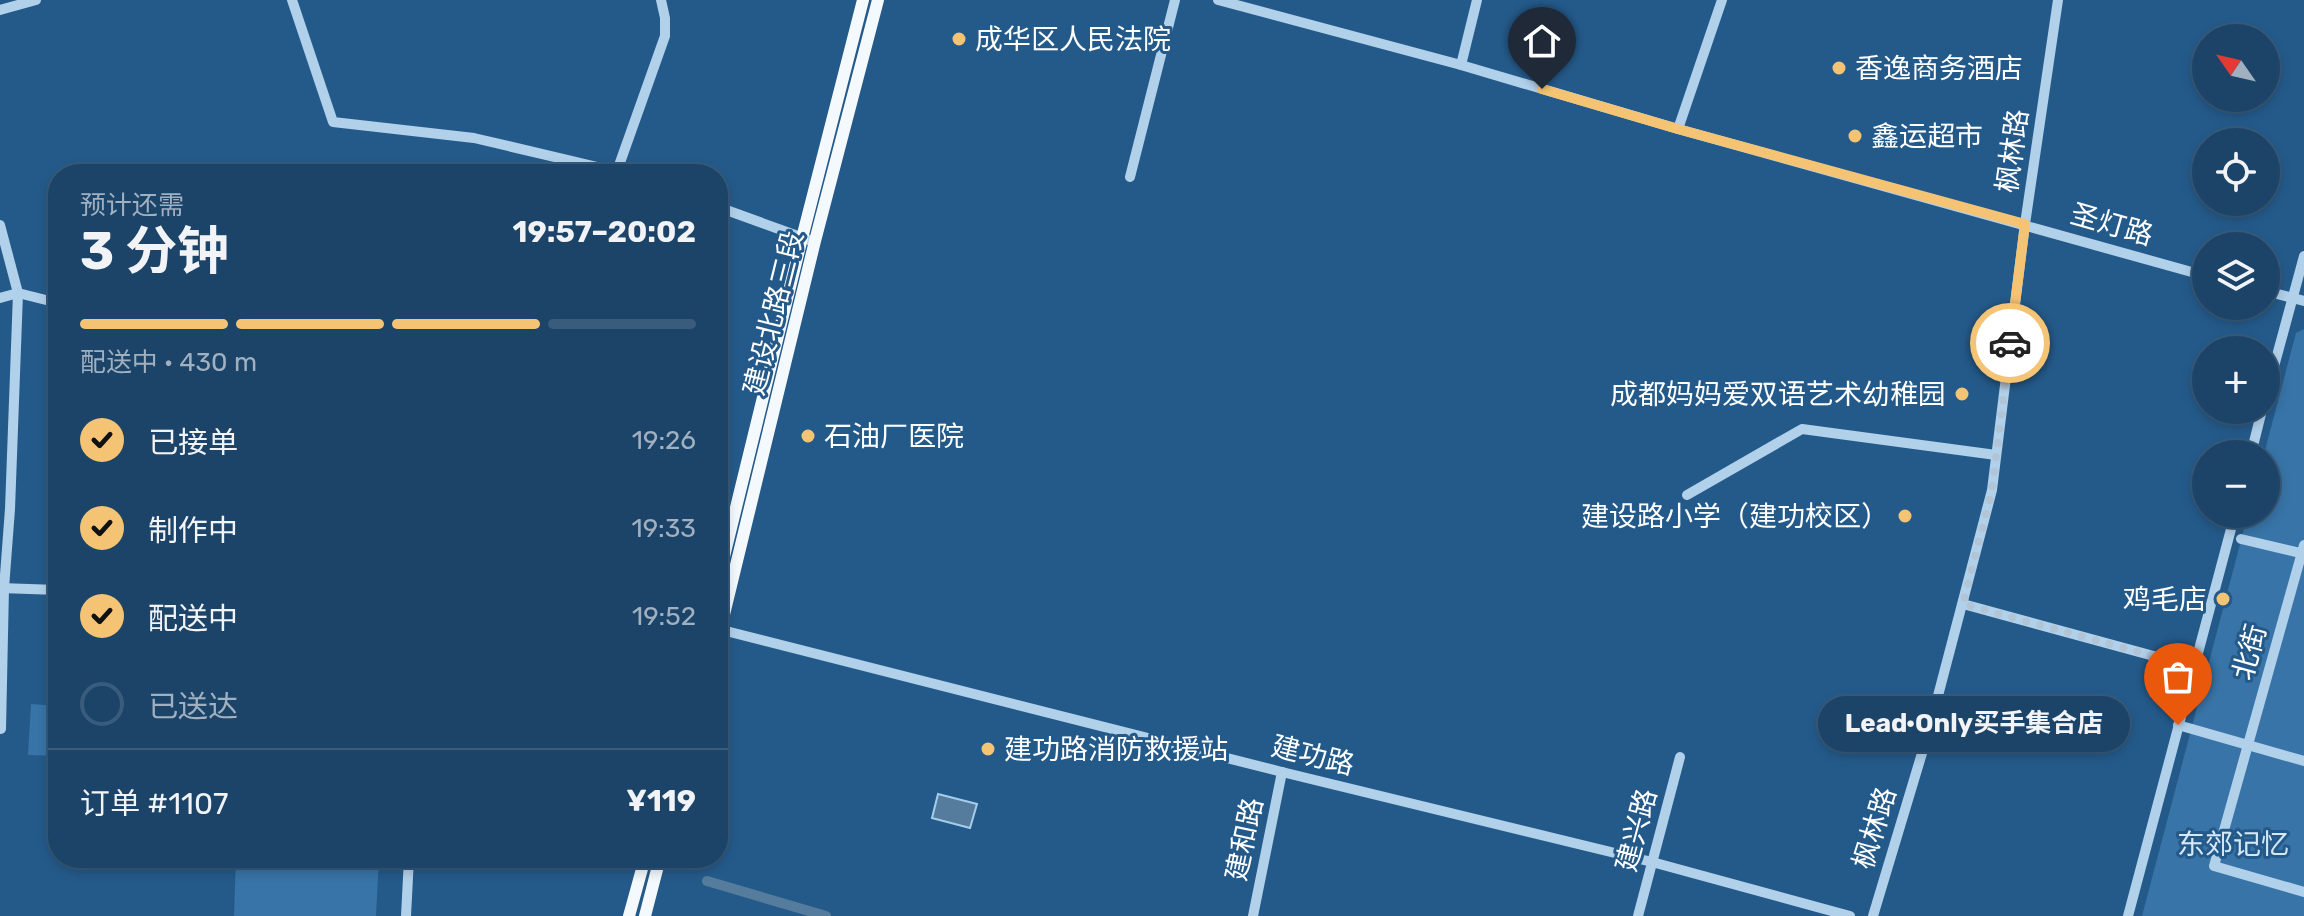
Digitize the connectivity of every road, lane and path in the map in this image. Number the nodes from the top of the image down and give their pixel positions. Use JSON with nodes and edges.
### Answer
{"nodes":[{"id":1,"x":36,"y":0,"type":"edge"},
{"id":2,"x":292,"y":0,"type":"edge"},
{"id":3,"x":661,"y":0,"type":"edge"},
{"id":4,"x":863,"y":0,"type":"edge"},
{"id":5,"x":878,"y":0,"type":"edge"},
{"id":6,"x":1175,"y":0,"type":"edge"},
{"id":7,"x":1218,"y":0,"type":"edge"},
{"id":8,"x":1477,"y":0,"type":"edge"},
{"id":9,"x":1722,"y":0,"type":"edge"},
{"id":10,"x":2058,"y":0,"type":"edge"},
{"id":11,"x":0,"y":10,"type":"edge"},
{"id":12,"x":1461,"y":65,"type":"junction"},
{"id":13,"x":1678,"y":129,"type":"junction"},
{"id":14,"x":587,"y":164,"type":"edge"},
{"id":15,"x":625,"y":164,"type":"edge"},
{"id":16,"x":1130,"y":177,"type":"dead end"},
{"id":17,"x":728,"y":211,"type":"edge"},
{"id":18,"x":2025,"y":224,"type":"junction"},
{"id":19,"x":0,"y":225,"type":"edge"},
{"id":20,"x":802,"y":238,"type":"junction"},
{"id":21,"x":815,"y":241,"type":"junction"},
{"id":22,"x":2304,"y":256,"type":"edge"},
{"id":23,"x":2192,"y":272,"type":"edge"},
{"id":24,"x":18,"y":293,"type":"junction"},
{"id":25,"x":2280,"y":295,"type":"edge"},
{"id":26,"x":0,"y":298,"type":"edge"},
{"id":27,"x":2292,"y":298,"type":"junction"},
{"id":28,"x":48,"y":300,"type":"edge"},
{"id":29,"x":2304,"y":301,"type":"edge"},
{"id":30,"x":2280,"y":343,"type":"edge"},
{"id":31,"x":1996,"y":455,"type":"junction"},
{"id":32,"x":1687,"y":495,"type":"dead end"},
{"id":33,"x":2231,"y":528,"type":"edge"},
{"id":34,"x":2241,"y":539,"type":"dead end"},
{"id":35,"x":728,"y":540,"type":"edge"},
{"id":36,"x":2303,"y":550,"type":"edge"},
{"id":37,"x":2,"y":588,"type":"edge"},
{"id":38,"x":48,"y":590,"type":"edge"},
{"id":39,"x":728,"y":595,"type":"edge"},
{"id":40,"x":1963,"y":604,"type":"junction"},
{"id":41,"x":728,"y":634,"type":"edge"},
{"id":42,"x":2194,"y":667,"type":"junction"},
{"id":43,"x":2178,"y":725,"type":"junction"},
{"id":44,"x":1,"y":729,"type":"edge"},
{"id":45,"x":2248,"y":746,"type":"junction"},
{"id":46,"x":1680,"y":757,"type":"dead end"},
{"id":47,"x":2304,"y":761,"type":"edge"},
{"id":48,"x":1282,"y":772,"type":"junction"},
{"id":49,"x":1652,"y":862,"type":"junction"},
{"id":50,"x":408,"y":868,"type":"edge"},
{"id":51,"x":642,"y":868,"type":"edge"},
{"id":52,"x":657,"y":868,"type":"edge"},
{"id":53,"x":2304,"y":892,"type":"edge"},
{"id":54,"x":406,"y":916,"type":"edge"},
{"id":55,"x":629,"y":916,"type":"edge"},
{"id":56,"x":645,"y":916,"type":"edge"},
{"id":57,"x":1253,"y":916,"type":"edge"},
{"id":58,"x":1638,"y":916,"type":"edge"},
{"id":59,"x":1850,"y":916,"type":"edge"},
{"id":60,"x":1873,"y":916,"type":"edge"},
{"id":61,"x":2128,"y":916,"type":"edge"}],
"edges":[{"from":1,"to":11,"type":"street"},
{"from":2,"to":14,"type":"street"},
{"from":3,"to":15,"type":"street"},
{"from":4,"to":20,"type":"main road","name":"建设北路三段"},
{"from":5,"to":21,"type":"main road","name":"建设北路三段"},
{"from":6,"to":16,"type":"street"},
{"from":7,"to":12,"type":"street","name":"圣灯路"},
{"from":8,"to":12,"type":"street"},
{"from":9,"to":13,"type":"street"},
{"from":10,"to":18,"type":"street","name":"枫林路"},
{"from":12,"to":13,"type":"street","name":"圣灯路"},
{"from":13,"to":18,"type":"street","name":"圣灯路"},
{"from":17,"to":20,"type":"street"},
{"from":18,"to":23,"type":"street","name":"圣灯路"},
{"from":18,"to":31,"type":"street","name":"枫林路"},
{"from":19,"to":24,"type":"street"},
{"from":20,"to":21,"type":"street"},
{"from":20,"to":35,"type":"main road","name":"建设北路三段"},
{"from":21,"to":39,"type":"main road","name":"建设北路三段"},
{"from":22,"to":27,"type":"street"},
{"from":24,"to":26,"type":"street"},
{"from":24,"to":28,"type":"street"},
{"from":24,"to":37,"type":"street"},
{"from":25,"to":27,"type":"street"},
{"from":27,"to":29,"type":"street"},
{"from":27,"to":30,"type":"street"},
{"from":31,"to":32,"type":"street"},
{"from":31,"to":40,"type":"street","name":"枫林路"},
{"from":33,"to":42,"type":"street"},
{"from":34,"to":36,"type":"street"},
{"from":36,"to":45,"type":"street","name":"北街"},
{"from":37,"to":38,"type":"street"},
{"from":37,"to":44,"type":"street"},
{"from":40,"to":42,"type":"street"},
{"from":40,"to":60,"type":"street","name":"枫林路"},
{"from":41,"to":48,"type":"street","name":"建功路"},
{"from":42,"to":43,"type":"street"},
{"from":43,"to":45,"type":"street"},
{"from":43,"to":61,"type":"street"},
{"from":45,"to":47,"type":"street"},
{"from":45,"to":53,"type":"street","name":"北街"},
{"from":46,"to":49,"type":"street","name":"建兴路"},
{"from":48,"to":49,"type":"street","name":"建功路"},
{"from":48,"to":57,"type":"street","name":"建和路"},
{"from":49,"to":58,"type":"street","name":"建兴路"},
{"from":49,"to":59,"type":"street","name":"建功路"},
{"from":50,"to":54,"type":"street"},
{"from":51,"to":55,"type":"main road"},
{"from":52,"to":56,"type":"main road"}]}
